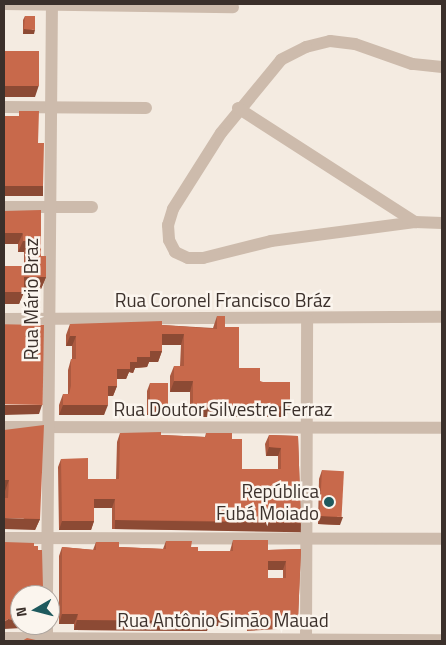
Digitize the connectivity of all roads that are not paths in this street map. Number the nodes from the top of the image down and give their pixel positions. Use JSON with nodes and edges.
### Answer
{"nodes":[{"id":1,"x":4,"y":4,"type":"edge"},
{"id":2,"x":52,"y":4,"type":"edge"},
{"id":3,"x":232,"y":8,"type":"dead end"},
{"id":4,"x":442,"y":67,"type":"edge"},
{"id":5,"x":4,"y":107,"type":"edge"},
{"id":6,"x":51,"y":107,"type":"junction"},
{"id":7,"x":146,"y":108,"type":"dead end"},
{"id":8,"x":238,"y":108,"type":"junction"},
{"id":9,"x":4,"y":207,"type":"edge"},
{"id":10,"x":50,"y":207,"type":"junction"},
{"id":11,"x":92,"y":207,"type":"dead end"},
{"id":12,"x":415,"y":222,"type":"junction"},
{"id":13,"x":442,"y":224,"type":"edge"},
{"id":14,"x":442,"y":317,"type":"edge"},
{"id":15,"x":49,"y":319,"type":"junction"},
{"id":16,"x":308,"y":319,"type":"junction"},
{"id":17,"x":4,"y":320,"type":"edge"},
{"id":18,"x":4,"y":427,"type":"edge"},
{"id":19,"x":48,"y":427,"type":"junction"},
{"id":20,"x":307,"y":428,"type":"junction"},
{"id":21,"x":442,"y":428,"type":"edge"},
{"id":22,"x":4,"y":538,"type":"edge"},
{"id":23,"x":48,"y":538,"type":"junction"},
{"id":24,"x":306,"y":539,"type":"junction"},
{"id":25,"x":442,"y":539,"type":"edge"},
{"id":26,"x":47,"y":585,"type":"edge"},
{"id":27,"x":4,"y":638,"type":"edge"},
{"id":28,"x":47,"y":640,"type":"edge"},
{"id":29,"x":306,"y":640,"type":"edge"},
{"id":30,"x":427,"y":640,"type":"edge"},
{"id":31,"x":442,"y":640,"type":"edge"}],
"edges":[{"from":1,"to":2,"type":"street"},
{"from":2,"to":3,"type":"street"},
{"from":2,"to":6,"type":"street","name":"Rua Mário Braz"},
{"from":4,"to":8,"type":"street"},
{"from":5,"to":6,"type":"street"},
{"from":6,"to":7,"type":"street"},
{"from":6,"to":10,"type":"street","name":"Rua Mário Braz"},
{"from":8,"to":12,"type":"street"},
{"from":8,"to":12,"type":"street"},
{"from":9,"to":10,"type":"street"},
{"from":10,"to":11,"type":"street"},
{"from":10,"to":15,"type":"street","name":"Rua Mário Braz"},
{"from":12,"to":13,"type":"street"},
{"from":14,"to":16,"type":"street","name":"Rua Coronel Francisco Bráz"},
{"from":15,"to":16,"type":"street","name":"Rua Coronel Francisco Bráz"},
{"from":15,"to":17,"type":"street","name":"Rua Coronel Francisco Bráz"},
{"from":15,"to":19,"type":"street","name":"Rua Mário Braz"},
{"from":16,"to":20,"type":"street"},
{"from":18,"to":19,"type":"street","name":"Rua Doutor Silvestre Ferraz"},
{"from":19,"to":20,"type":"street","name":"Rua Doutor Silvestre Ferraz"},
{"from":19,"to":23,"type":"street","name":"Rua Mário Braz"},
{"from":20,"to":21,"type":"street","name":"Rua Doutor Silvestre Ferraz"},
{"from":20,"to":24,"type":"street"},
{"from":22,"to":23,"type":"street"},
{"from":23,"to":24,"type":"street"},
{"from":23,"to":26,"type":"street","name":"Rua Mário Braz"},
{"from":24,"to":25,"type":"street"},
{"from":24,"to":29,"type":"street"},
{"from":27,"to":28,"type":"street","name":"Rua Antônio Simão Mauad"},
{"from":28,"to":29,"type":"street","name":"Rua Antônio Simão Mauad"},
{"from":29,"to":30,"type":"street","name":"Rua Antônio Simão Mauad"},
{"from":30,"to":31,"type":"street","name":"Rua Antônio Simão Mauad"}]}
